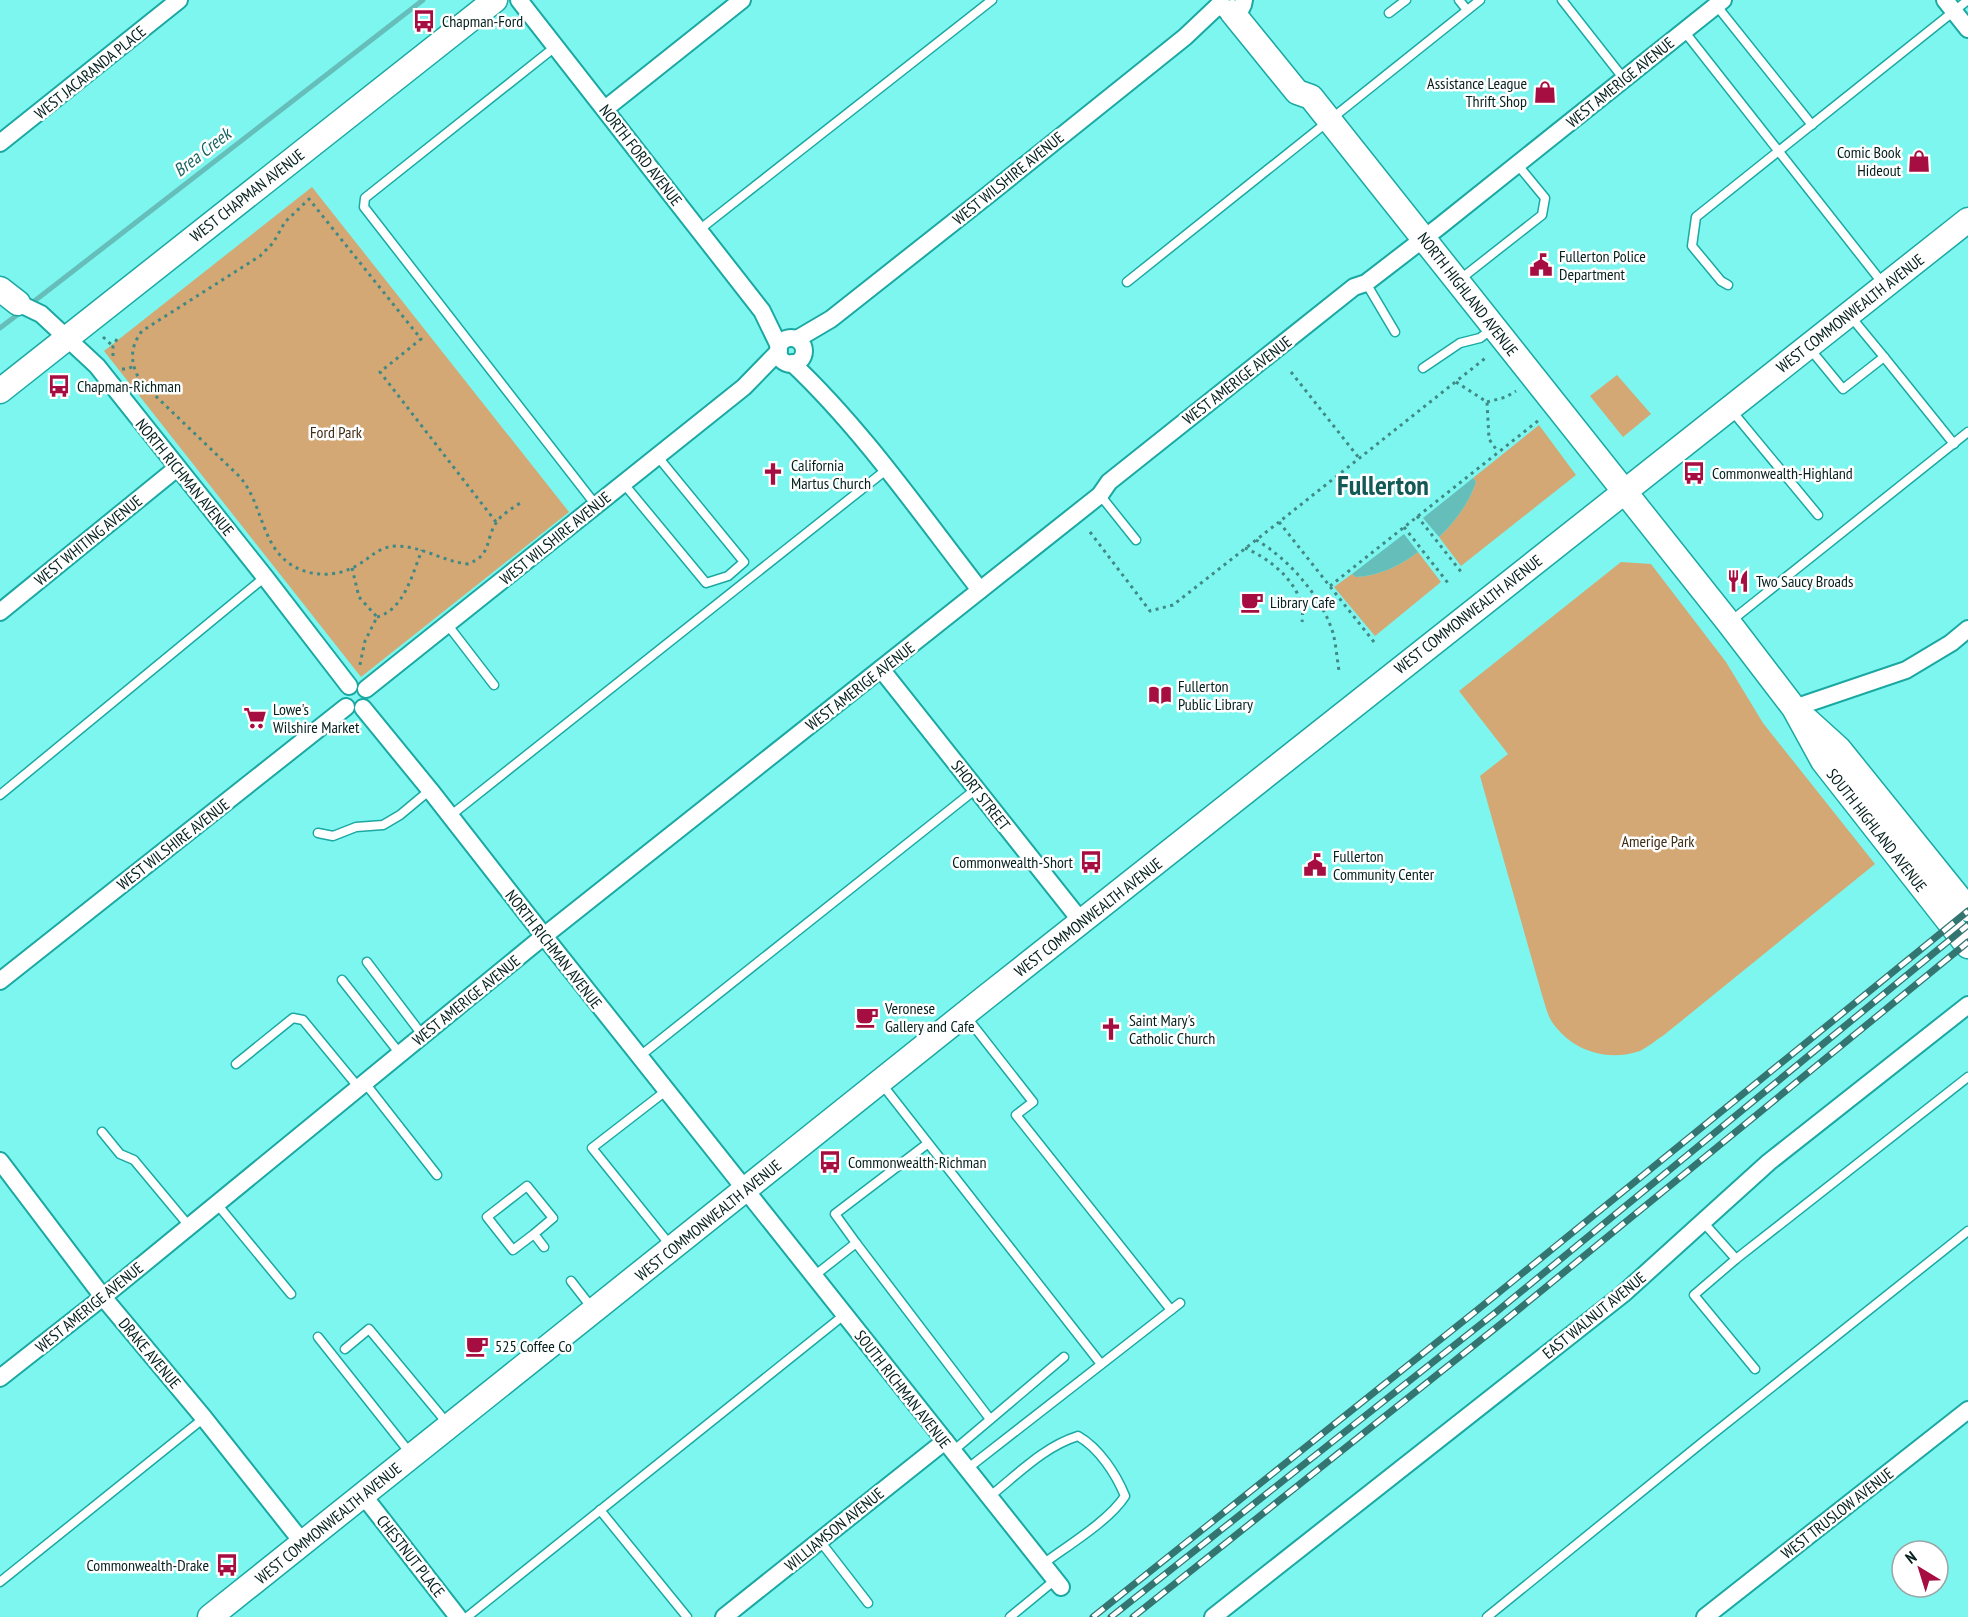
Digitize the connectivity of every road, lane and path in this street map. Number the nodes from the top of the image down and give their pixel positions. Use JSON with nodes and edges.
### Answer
{"nodes":[{"id":1,"x":179,"y":0,"type":"edge"},
{"id":2,"x":495,"y":0,"type":"edge"},
{"id":3,"x":519,"y":0,"type":"edge"},
{"id":4,"x":742,"y":0,"type":"edge"},
{"id":5,"x":992,"y":0,"type":"edge"},
{"id":6,"x":1406,"y":0,"type":"edge"},
{"id":7,"x":1459,"y":0,"type":"edge"},
{"id":8,"x":1480,"y":0,"type":"edge"},
{"id":9,"x":1562,"y":0,"type":"edge"},
{"id":10,"x":1968,"y":0,"type":"edge"},
{"id":11,"x":1720,"y":3,"type":"edge"},
{"id":12,"x":1232,"y":5,"type":"edge"},
{"id":13,"x":1950,"y":6,"type":"edge"},
{"id":14,"x":1467,"y":10,"type":"junction"},
{"id":15,"x":1389,"y":13,"type":"dead end"},
{"id":16,"x":1968,"y":28,"type":"edge"},
{"id":17,"x":1684,"y":31,"type":"junction"},
{"id":18,"x":555,"y":46,"type":"junction"},
{"id":19,"x":1624,"y":79,"type":"junction"},
{"id":20,"x":605,"y":109,"type":"junction"},
{"id":21,"x":1329,"y":120,"type":"junction"},
{"id":22,"x":1812,"y":125,"type":"junction"},
{"id":23,"x":0,"y":143,"type":"edge"},
{"id":24,"x":1779,"y":151,"type":"junction"},
{"id":25,"x":1517,"y":164,"type":"junction"},
{"id":26,"x":1968,"y":220,"type":"edge"},
{"id":27,"x":699,"y":230,"type":"junction"},
{"id":28,"x":1425,"y":238,"type":"junction"},
{"id":29,"x":1458,"y":281,"type":"junction"},
{"id":30,"x":1127,"y":282,"type":"dead end"},
{"id":31,"x":1366,"y":283,"type":"junction"},
{"id":32,"x":1728,"y":285,"type":"dead end"},
{"id":33,"x":1885,"y":286,"type":"junction"},
{"id":34,"x":9,"y":296,"type":"edge"},
{"id":35,"x":1849,"y":314,"type":"junction"},
{"id":36,"x":1494,"y":327,"type":"junction"},
{"id":37,"x":1395,"y":332,"type":"dead end"},
{"id":38,"x":67,"y":337,"type":"junction"},
{"id":39,"x":117,"y":339,"type":"dead end"},
{"id":40,"x":1808,"y":346,"type":"junction"},
{"id":41,"x":792,"y":350,"type":"junction"},
{"id":42,"x":1488,"y":356,"type":"dead end"},
{"id":43,"x":1884,"y":357,"type":"junction"},
{"id":44,"x":114,"y":360,"type":"dead end"},
{"id":45,"x":118,"y":365,"type":"dead end"},
{"id":46,"x":134,"y":366,"type":"junction"},
{"id":47,"x":1424,"y":368,"type":"dead end"},
{"id":48,"x":1291,"y":372,"type":"dead end"},
{"id":49,"x":1456,"y":382,"type":"junction"},
{"id":50,"x":0,"y":391,"type":"edge"},
{"id":51,"x":1516,"y":391,"type":"dead end"},
{"id":52,"x":1487,"y":402,"type":"junction"},
{"id":53,"x":1730,"y":408,"type":"junction"},
{"id":54,"x":1539,"y":420,"type":"dead end"},
{"id":55,"x":1968,"y":432,"type":"edge"},
{"id":56,"x":1954,"y":444,"type":"junction"},
{"id":57,"x":1498,"y":452,"type":"junction"},
{"id":58,"x":658,"y":457,"type":"junction"},
{"id":59,"x":1359,"y":458,"type":"junction"},
{"id":60,"x":177,"y":468,"type":"junction"},
{"id":61,"x":886,"y":470,"type":"junction"},
{"id":62,"x":624,"y":484,"type":"junction"},
{"id":63,"x":1625,"y":490,"type":"junction"},
{"id":64,"x":1100,"y":495,"type":"junction"},
{"id":65,"x":523,"y":501,"type":"dead end"},
{"id":66,"x":595,"y":504,"type":"junction"},
{"id":67,"x":1818,"y":515,"type":"dead end"},
{"id":68,"x":1417,"y":516,"type":"junction"},
{"id":69,"x":496,"y":522,"type":"junction"},
{"id":70,"x":1279,"y":522,"type":"junction"},
{"id":71,"x":1404,"y":527,"type":"junction"},
{"id":72,"x":1090,"y":532,"type":"dead end"},
{"id":73,"x":1136,"y":540,"type":"dead end"},
{"id":74,"x":1256,"y":540,"type":"junction"},
{"id":75,"x":1245,"y":548,"type":"junction"},
{"id":76,"x":422,"y":550,"type":"junction"},
{"id":77,"x":352,"y":568,"type":"junction"},
{"id":78,"x":1462,"y":573,"type":"dead end"},
{"id":79,"x":265,"y":577,"type":"junction"},
{"id":80,"x":1448,"y":583,"type":"dead end"},
{"id":81,"x":1330,"y":586,"type":"junction"},
{"id":82,"x":980,"y":590,"type":"junction"},
{"id":83,"x":0,"y":612,"type":"edge"},
{"id":84,"x":376,"y":617,"type":"junction"},
{"id":85,"x":1302,"y":622,"type":"dead end"},
{"id":86,"x":1729,"y":623,"type":"junction"},
{"id":87,"x":447,"y":624,"type":"junction"},
{"id":88,"x":1968,"y":629,"type":"edge"},
{"id":89,"x":1374,"y":642,"type":"dead end"},
{"id":90,"x":359,"y":669,"type":"dead end"},
{"id":91,"x":881,"y":669,"type":"junction"},
{"id":92,"x":1339,"y":671,"type":"dead end"},
{"id":93,"x":494,"y":685,"type":"dead end"},
{"id":94,"x":349,"y":686,"type":"junction"},
{"id":95,"x":366,"y":689,"type":"junction"},
{"id":96,"x":355,"y":707,"type":"junction"},
{"id":97,"x":1794,"y":708,"type":"junction"},
{"id":98,"x":975,"y":789,"type":"junction"},
{"id":99,"x":430,"y":790,"type":"junction"},
{"id":100,"x":0,"y":795,"type":"edge"},
{"id":101,"x":450,"y":816,"type":"junction"},
{"id":102,"x":318,"y":833,"type":"dead end"},
{"id":103,"x":1968,"y":909,"type":"edge"},
{"id":104,"x":1081,"y":921,"type":"junction"},
{"id":105,"x":544,"y":936,"type":"junction"},
{"id":106,"x":1968,"y":946,"type":"edge"},
{"id":107,"x":367,"y":962,"type":"dead end"},
{"id":108,"x":342,"y":980,"type":"dead end"},
{"id":109,"x":0,"y":981,"type":"edge"},
{"id":110,"x":1968,"y":1005,"type":"edge"},
{"id":111,"x":964,"y":1014,"type":"junction"},
{"id":112,"x":423,"y":1036,"type":"junction"},
{"id":113,"x":400,"y":1054,"type":"junction"},
{"id":114,"x":640,"y":1056,"type":"junction"},
{"id":115,"x":236,"y":1064,"type":"dead end"},
{"id":116,"x":1968,"y":1077,"type":"edge"},
{"id":117,"x":880,"y":1081,"type":"junction"},
{"id":118,"x":362,"y":1085,"type":"junction"},
{"id":119,"x":667,"y":1090,"type":"junction"},
{"id":120,"x":102,"y":1132,"type":"dead end"},
{"id":121,"x":927,"y":1143,"type":"junction"},
{"id":122,"x":0,"y":1161,"type":"edge"},
{"id":123,"x":437,"y":1175,"type":"dead end"},
{"id":124,"x":746,"y":1190,"type":"junction"},
{"id":125,"x":217,"y":1204,"type":"junction"},
{"id":126,"x":1702,"y":1222,"type":"junction"},
{"id":127,"x":189,"y":1226,"type":"junction"},
{"id":128,"x":1968,"y":1231,"type":"edge"},
{"id":129,"x":534,"y":1234,"type":"junction"},
{"id":130,"x":856,"y":1243,"type":"junction"},
{"id":131,"x":544,"y":1247,"type":"dead end"},
{"id":132,"x":672,"y":1248,"type":"junction"},
{"id":133,"x":1736,"y":1259,"type":"junction"},
{"id":134,"x":814,"y":1276,"type":"junction"},
{"id":135,"x":571,"y":1281,"type":"dead end"},
{"id":136,"x":291,"y":1294,"type":"dead end"},
{"id":137,"x":103,"y":1297,"type":"junction"},
{"id":138,"x":1180,"y":1303,"type":"dead end"},
{"id":139,"x":1171,"y":1310,"type":"junction"},
{"id":140,"x":594,"y":1311,"type":"junction"},
{"id":141,"x":844,"y":1315,"type":"junction"},
{"id":142,"x":318,"y":1337,"type":"dead end"},
{"id":143,"x":345,"y":1348,"type":"dead end"},
{"id":144,"x":1064,"y":1357,"type":"dead end"},
{"id":145,"x":1101,"y":1364,"type":"junction"},
{"id":146,"x":1755,"y":1369,"type":"dead end"},
{"id":147,"x":0,"y":1378,"type":"edge"},
{"id":148,"x":1968,"y":1410,"type":"edge"},
{"id":149,"x":204,"y":1418,"type":"junction"},
{"id":150,"x":990,"y":1419,"type":"junction"},
{"id":151,"x":449,"y":1426,"type":"junction"},
{"id":152,"x":949,"y":1446,"type":"junction"},
{"id":153,"x":412,"y":1456,"type":"junction"},
{"id":154,"x":967,"y":1469,"type":"junction"},
{"id":155,"x":363,"y":1495,"type":"junction"},
{"id":156,"x":989,"y":1497,"type":"junction"},
{"id":157,"x":600,"y":1510,"type":"junction"},
{"id":158,"x":820,"y":1541,"type":"junction"},
{"id":159,"x":303,"y":1543,"type":"junction"},
{"id":160,"x":1043,"y":1564,"type":"junction"},
{"id":161,"x":0,"y":1582,"type":"edge"},
{"id":162,"x":1058,"y":1584,"type":"joint"},
{"id":163,"x":868,"y":1603,"type":"dead end"},
{"id":164,"x":210,"y":1617,"type":"edge"},
{"id":165,"x":458,"y":1617,"type":"edge"},
{"id":166,"x":467,"y":1617,"type":"edge"},
{"id":167,"x":687,"y":1617,"type":"edge"},
{"id":168,"x":724,"y":1617,"type":"edge"},
{"id":169,"x":1010,"y":1617,"type":"edge"},
{"id":170,"x":1213,"y":1617,"type":"edge"},
{"id":171,"x":1487,"y":1617,"type":"edge"},
{"id":172,"x":1705,"y":1617,"type":"edge"}],
"edges":[{"from":1,"to":23,"type":"street","name":"WEST JACARANDA PLACE"},
{"from":2,"to":38,"type":"main road","name":"WEST CHAPMAN AVENUE"},
{"from":3,"to":18,"type":"street","name":"NORTH FORD AVENUE"},
{"from":4,"to":20,"type":"street"},
{"from":5,"to":27,"type":"lane"},
{"from":6,"to":15,"type":"lane"},
{"from":7,"to":14,"type":"lane"},
{"from":8,"to":14,"type":"lane"},
{"from":9,"to":19,"type":"lane"},
{"from":10,"to":13,"type":"lane"},
{"from":11,"to":17,"type":"street","name":"WEST AMERIGE AVENUE"},
{"from":11,"to":22,"type":"lane"},
{"from":12,"to":21,"type":"main road","name":"NORTH HIGHLAND AVENUE"},
{"from":12,"to":41,"type":"street","name":"WEST WILSHIRE AVENUE"},
{"from":13,"to":16,"type":"street"},
{"from":13,"to":22,"type":"lane"},
{"from":14,"to":21,"type":"lane"},
{"from":17,"to":19,"type":"street","name":"WEST AMERIGE AVENUE"},
{"from":17,"to":24,"type":"lane"},
{"from":18,"to":20,"type":"street","name":"NORTH FORD AVENUE"},
{"from":18,"to":66,"type":"lane"},
{"from":19,"to":25,"type":"street","name":"WEST AMERIGE AVENUE"},
{"from":20,"to":27,"type":"street","name":"NORTH FORD AVENUE"},
{"from":21,"to":28,"type":"main road","name":"NORTH HIGHLAND AVENUE"},
{"from":21,"to":30,"type":"lane"},
{"from":22,"to":24,"type":"lane"},
{"from":24,"to":32,"type":"lane"},
{"from":24,"to":33,"type":"lane"},
{"from":25,"to":28,"type":"street","name":"WEST AMERIGE AVENUE"},
{"from":25,"to":29,"type":"lane"},
{"from":26,"to":33,"type":"main road","name":"WEST COMMONWEALTH AVENUE"},
{"from":27,"to":41,"type":"street","name":"NORTH FORD AVENUE"},
{"from":28,"to":29,"type":"main road","name":"NORTH HIGHLAND AVENUE"},
{"from":28,"to":31,"type":"street","name":"WEST AMERIGE AVENUE"},
{"from":29,"to":36,"type":"main road","name":"NORTH HIGHLAND AVENUE"},
{"from":31,"to":37,"type":"lane"},
{"from":31,"to":64,"type":"street","name":"WEST AMERIGE AVENUE"},
{"from":33,"to":35,"type":"main road","name":"WEST COMMONWEALTH AVENUE"},
{"from":34,"to":38,"type":"street","name":"NORTH RICHMAN AVENUE"},
{"from":35,"to":40,"type":"main road","name":"WEST COMMONWEALTH AVENUE"},
{"from":35,"to":43,"type":"lane"},
{"from":36,"to":47,"type":"lane"},
{"from":36,"to":63,"type":"main road","name":"NORTH HIGHLAND AVENUE"},
{"from":38,"to":50,"type":"main road","name":"WEST CHAPMAN AVENUE"},
{"from":38,"to":60,"type":"street","name":"NORTH RICHMAN AVENUE"},
{"from":39,"to":44,"type":"path"},
{"from":40,"to":43,"type":"lane"},
{"from":40,"to":53,"type":"main road","name":"WEST COMMONWEALTH AVENUE"},
{"from":41,"to":58,"type":"street","name":"WEST WILSHIRE AVENUE"},
{"from":41,"to":61,"type":"street","name":"NORTH FORD AVENUE"},
{"from":42,"to":49,"type":"path"},
{"from":43,"to":56,"type":"lane"},
{"from":45,"to":46,"type":"path"},
{"from":46,"to":69,"type":"path"},
{"from":46,"to":77,"type":"path"},
{"from":48,"to":59,"type":"path"},
{"from":49,"to":52,"type":"path"},
{"from":49,"to":59,"type":"path"},
{"from":51,"to":52,"type":"path"},
{"from":52,"to":57,"type":"path"},
{"from":53,"to":63,"type":"main road","name":"WEST COMMONWEALTH AVENUE"},
{"from":53,"to":67,"type":"lane"},
{"from":54,"to":57,"type":"path"},
{"from":55,"to":56,"type":"lane"},
{"from":56,"to":86,"type":"lane"},
{"from":57,"to":68,"type":"path"},
{"from":58,"to":62,"type":"street","name":"WEST WILSHIRE AVENUE"},
{"from":58,"to":62,"type":"lane"},
{"from":59,"to":70,"type":"path"},
{"from":60,"to":79,"type":"street","name":"NORTH RICHMAN AVENUE"},
{"from":60,"to":83,"type":"street","name":"WEST WHITING AVENUE"},
{"from":61,"to":82,"type":"street","name":"NORTH FORD AVENUE"},
{"from":61,"to":101,"type":"lane"},
{"from":62,"to":66,"type":"street","name":"WEST WILSHIRE AVENUE"},
{"from":63,"to":86,"type":"main road","name":"SOUTH HIGHLAND AVENUE"},
{"from":63,"to":104,"type":"main road","name":"WEST COMMONWEALTH AVENUE"},
{"from":64,"to":73,"type":"lane"},
{"from":64,"to":82,"type":"street","name":"WEST AMERIGE AVENUE"},
{"from":65,"to":69,"type":"path"},
{"from":66,"to":87,"type":"street","name":"WEST WILSHIRE AVENUE"},
{"from":68,"to":71,"type":"path"},
{"from":68,"to":78,"type":"path"},
{"from":69,"to":76,"type":"path"},
{"from":70,"to":74,"type":"path"},
{"from":70,"to":81,"type":"path"},
{"from":71,"to":80,"type":"path"},
{"from":71,"to":81,"type":"path"},
{"from":72,"to":75,"type":"path"},
{"from":74,"to":75,"type":"path"},
{"from":74,"to":92,"type":"path"},
{"from":75,"to":85,"type":"path"},
{"from":76,"to":77,"type":"path"},
{"from":76,"to":84,"type":"path"},
{"from":77,"to":84,"type":"path"},
{"from":79,"to":94,"type":"street","name":"NORTH RICHMAN AVENUE"},
{"from":79,"to":100,"type":"lane"},
{"from":81,"to":89,"type":"path"},
{"from":82,"to":91,"type":"street","name":"WEST AMERIGE AVENUE"},
{"from":84,"to":90,"type":"path"},
{"from":86,"to":97,"type":"main road","name":"SOUTH HIGHLAND AVENUE"},
{"from":87,"to":93,"type":"lane"},
{"from":87,"to":95,"type":"street","name":"WEST WILSHIRE AVENUE"},
{"from":88,"to":97,"type":"street"},
{"from":91,"to":98,"type":"street","name":"SHORT STREET"},
{"from":91,"to":105,"type":"street","name":"WEST AMERIGE AVENUE"},
{"from":94,"to":95,"type":"street"},
{"from":94,"to":96,"type":"street"},
{"from":95,"to":96,"type":"street"},
{"from":96,"to":99,"type":"street","name":"NORTH RICHMAN AVENUE"},
{"from":96,"to":109,"type":"street","name":"WEST WILSHIRE AVENUE"},
{"from":97,"to":103,"type":"main road","name":"SOUTH HIGHLAND AVENUE"},
{"from":97,"to":106,"type":"main road","name":"SOUTH HIGHLAND AVENUE"},
{"from":98,"to":104,"type":"street","name":"SHORT STREET"},
{"from":98,"to":114,"type":"lane"},
{"from":99,"to":101,"type":"street","name":"NORTH RICHMAN AVENUE"},
{"from":99,"to":102,"type":"lane"},
{"from":101,"to":105,"type":"street","name":"NORTH RICHMAN AVENUE"},
{"from":104,"to":111,"type":"main road","name":"WEST COMMONWEALTH AVENUE"},
{"from":105,"to":112,"type":"street","name":"WEST AMERIGE AVENUE"},
{"from":105,"to":114,"type":"street","name":"NORTH RICHMAN AVENUE"},
{"from":107,"to":112,"type":"lane"},
{"from":108,"to":113,"type":"lane"},
{"from":110,"to":126,"type":"street","name":"EAST WALNUT AVENUE"},
{"from":111,"to":117,"type":"main road","name":"WEST COMMONWEALTH AVENUE"},
{"from":111,"to":139,"type":"lane"},
{"from":112,"to":113,"type":"street","name":"WEST AMERIGE AVENUE"},
{"from":113,"to":118,"type":"street","name":"WEST AMERIGE AVENUE"},
{"from":114,"to":119,"type":"street","name":"NORTH RICHMAN AVENUE"},
{"from":115,"to":118,"type":"lane"},
{"from":116,"to":133,"type":"lane"},
{"from":117,"to":121,"type":"lane"},
{"from":117,"to":124,"type":"main road","name":"WEST COMMONWEALTH AVENUE"},
{"from":118,"to":123,"type":"lane"},
{"from":118,"to":125,"type":"street","name":"WEST AMERIGE AVENUE"},
{"from":119,"to":124,"type":"street","name":"NORTH RICHMAN AVENUE"},
{"from":119,"to":132,"type":"lane"},
{"from":120,"to":127,"type":"lane"},
{"from":121,"to":130,"type":"lane"},
{"from":121,"to":145,"type":"lane"},
{"from":122,"to":137,"type":"street","name":"DRAKE AVENUE"},
{"from":124,"to":132,"type":"main road","name":"WEST COMMONWEALTH AVENUE"},
{"from":124,"to":134,"type":"street","name":"SOUTH RICHMAN AVENUE"},
{"from":125,"to":127,"type":"street","name":"WEST AMERIGE AVENUE"},
{"from":125,"to":136,"type":"lane"},
{"from":126,"to":133,"type":"lane"},
{"from":126,"to":170,"type":"street","name":"EAST WALNUT AVENUE"},
{"from":127,"to":137,"type":"street","name":"WEST AMERIGE AVENUE"},
{"from":128,"to":171,"type":"lane"},
{"from":129,"to":129,"type":"lane"},
{"from":129,"to":131,"type":"lane"},
{"from":130,"to":134,"type":"lane"},
{"from":130,"to":150,"type":"lane"},
{"from":132,"to":140,"type":"main road","name":"WEST COMMONWEALTH AVENUE"},
{"from":133,"to":146,"type":"lane"},
{"from":134,"to":141,"type":"street","name":"SOUTH RICHMAN AVENUE"},
{"from":135,"to":140,"type":"lane"},
{"from":137,"to":147,"type":"street","name":"WEST AMERIGE AVENUE"},
{"from":137,"to":149,"type":"street","name":"DRAKE AVENUE"},
{"from":138,"to":139,"type":"lane"},
{"from":139,"to":145,"type":"lane"},
{"from":140,"to":151,"type":"main road","name":"WEST COMMONWEALTH AVENUE"},
{"from":141,"to":152,"type":"street","name":"SOUTH RICHMAN AVENUE"},
{"from":141,"to":157,"type":"lane"},
{"from":142,"to":153,"type":"lane"},
{"from":143,"to":151,"type":"lane"},
{"from":144,"to":150,"type":"lane"},
{"from":145,"to":154,"type":"lane"},
{"from":148,"to":172,"type":"street","name":"WEST TRUSLOW AVENUE"},
{"from":149,"to":159,"type":"street","name":"DRAKE AVENUE"},
{"from":149,"to":161,"type":"lane"},
{"from":150,"to":152,"type":"lane"},
{"from":151,"to":153,"type":"main road","name":"WEST COMMONWEALTH AVENUE"},
{"from":152,"to":154,"type":"street","name":"SOUTH RICHMAN AVENUE"},
{"from":152,"to":158,"type":"street","name":"WILLIAMSON AVENUE"},
{"from":153,"to":155,"type":"main road","name":"WEST COMMONWEALTH AVENUE"},
{"from":154,"to":156,"type":"street","name":"SOUTH RICHMAN AVENUE"},
{"from":155,"to":159,"type":"main road","name":"WEST COMMONWEALTH AVENUE"},
{"from":155,"to":165,"type":"street","name":"CHESTNUT PLACE"},
{"from":156,"to":160,"type":"street","name":"SOUTH RICHMAN AVENUE"},
{"from":156,"to":160,"type":"lane"},
{"from":157,"to":166,"type":"lane"},
{"from":157,"to":167,"type":"lane"},
{"from":158,"to":163,"type":"lane"},
{"from":158,"to":168,"type":"street","name":"WILLIAMSON AVENUE"},
{"from":159,"to":164,"type":"main road","name":"WEST COMMONWEALTH AVENUE"},
{"from":160,"to":162,"type":"street","name":"SOUTH RICHMAN AVENUE"},
{"from":162,"to":169,"type":"lane"}]}
